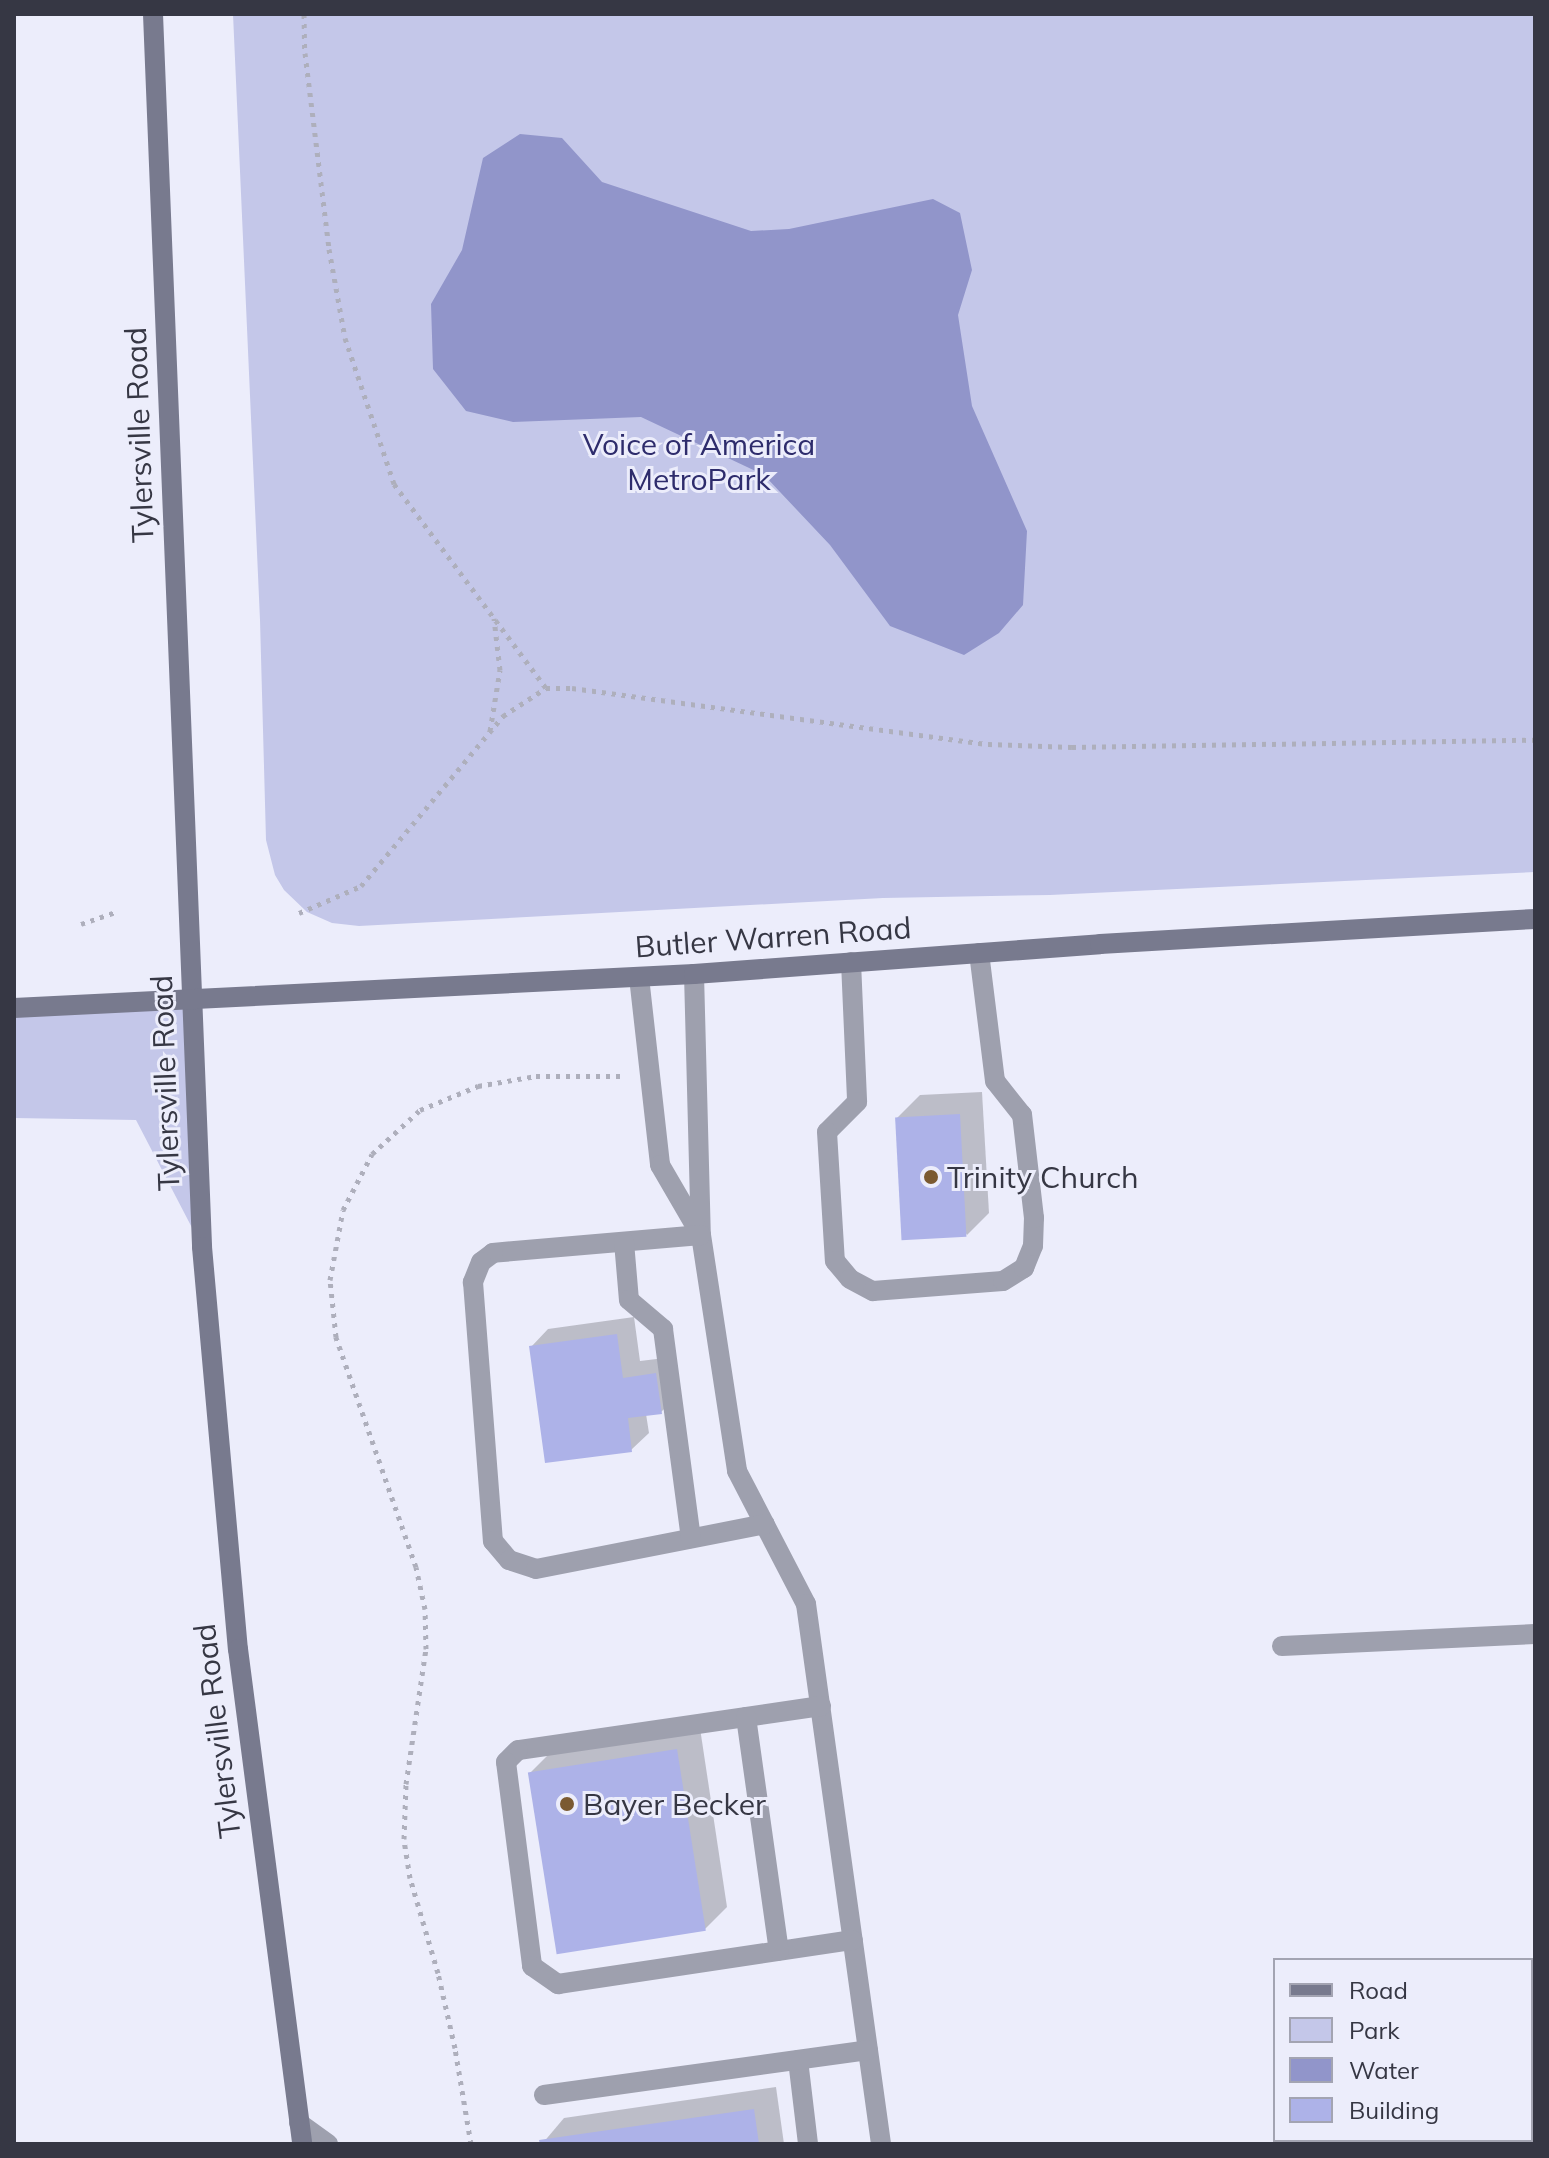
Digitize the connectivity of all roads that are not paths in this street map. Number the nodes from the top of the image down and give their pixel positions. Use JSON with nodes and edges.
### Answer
{"nodes":[{"id":1,"x":153,"y":14,"type":"edge"},
{"id":2,"x":1535,"y":919,"type":"edge"},
{"id":3,"x":979,"y":953,"type":"junction"},
{"id":4,"x":851,"y":962,"type":"junction"},
{"id":5,"x":694,"y":974,"type":"junction"},
{"id":6,"x":639,"y":977,"type":"junction"},
{"id":7,"x":191,"y":998,"type":"junction"},
{"id":8,"x":14,"y":1008,"type":"edge"},
{"id":9,"x":701,"y":1235,"type":"junction"},
{"id":10,"x":624,"y":1242,"type":"junction"},
{"id":11,"x":765,"y":1524,"type":"junction"},
{"id":12,"x":691,"y":1538,"type":"junction"},
{"id":13,"x":1535,"y":1634,"type":"edge"},
{"id":14,"x":1282,"y":1646,"type":"dead end"},
{"id":15,"x":821,"y":1706,"type":"junction"},
{"id":16,"x":746,"y":1717,"type":"junction"},
{"id":17,"x":853,"y":1940,"type":"junction"},
{"id":18,"x":779,"y":1951,"type":"junction"},
{"id":19,"x":868,"y":2050,"type":"junction"},
{"id":20,"x":798,"y":2060,"type":"junction"},
{"id":21,"x":544,"y":2095,"type":"dead end"},
{"id":22,"x":299,"y":2123,"type":"junction"},
{"id":23,"x":302,"y":2144,"type":"edge"},
{"id":24,"x":328,"y":2144,"type":"edge"},
{"id":25,"x":808,"y":2144,"type":"edge"},
{"id":26,"x":881,"y":2144,"type":"edge"}],
"edges":[{"from":1,"to":7,"type":"main road","name":"Tylersville Road"},
{"from":2,"to":3,"type":"main road","name":"Butler Warren Road"},
{"from":3,"to":4,"type":"main road","name":"Butler Warren Road"},
{"from":3,"to":4,"type":"street"},
{"from":4,"to":5,"type":"main road","name":"Butler Warren Road"},
{"from":5,"to":6,"type":"main road","name":"Butler Warren Road"},
{"from":5,"to":9,"type":"street"},
{"from":6,"to":7,"type":"main road","name":"Butler Warren Road"},
{"from":6,"to":9,"type":"street"},
{"from":7,"to":8,"type":"main road","name":"Butler Warren Road"},
{"from":7,"to":22,"type":"main road","name":"Tylersville Road"},
{"from":9,"to":10,"type":"street"},
{"from":9,"to":11,"type":"street"},
{"from":10,"to":12,"type":"street"},
{"from":10,"to":12,"type":"street"},
{"from":11,"to":12,"type":"street"},
{"from":11,"to":15,"type":"street"},
{"from":13,"to":14,"type":"street"},
{"from":15,"to":16,"type":"street"},
{"from":15,"to":17,"type":"street"},
{"from":16,"to":18,"type":"street"},
{"from":16,"to":18,"type":"street"},
{"from":17,"to":18,"type":"street"},
{"from":17,"to":19,"type":"street"},
{"from":19,"to":20,"type":"street"},
{"from":19,"to":26,"type":"street"},
{"from":20,"to":21,"type":"street"},
{"from":20,"to":25,"type":"street"},
{"from":22,"to":23,"type":"main road","name":"Tylersville Road"},
{"from":22,"to":24,"type":"street"}]}
